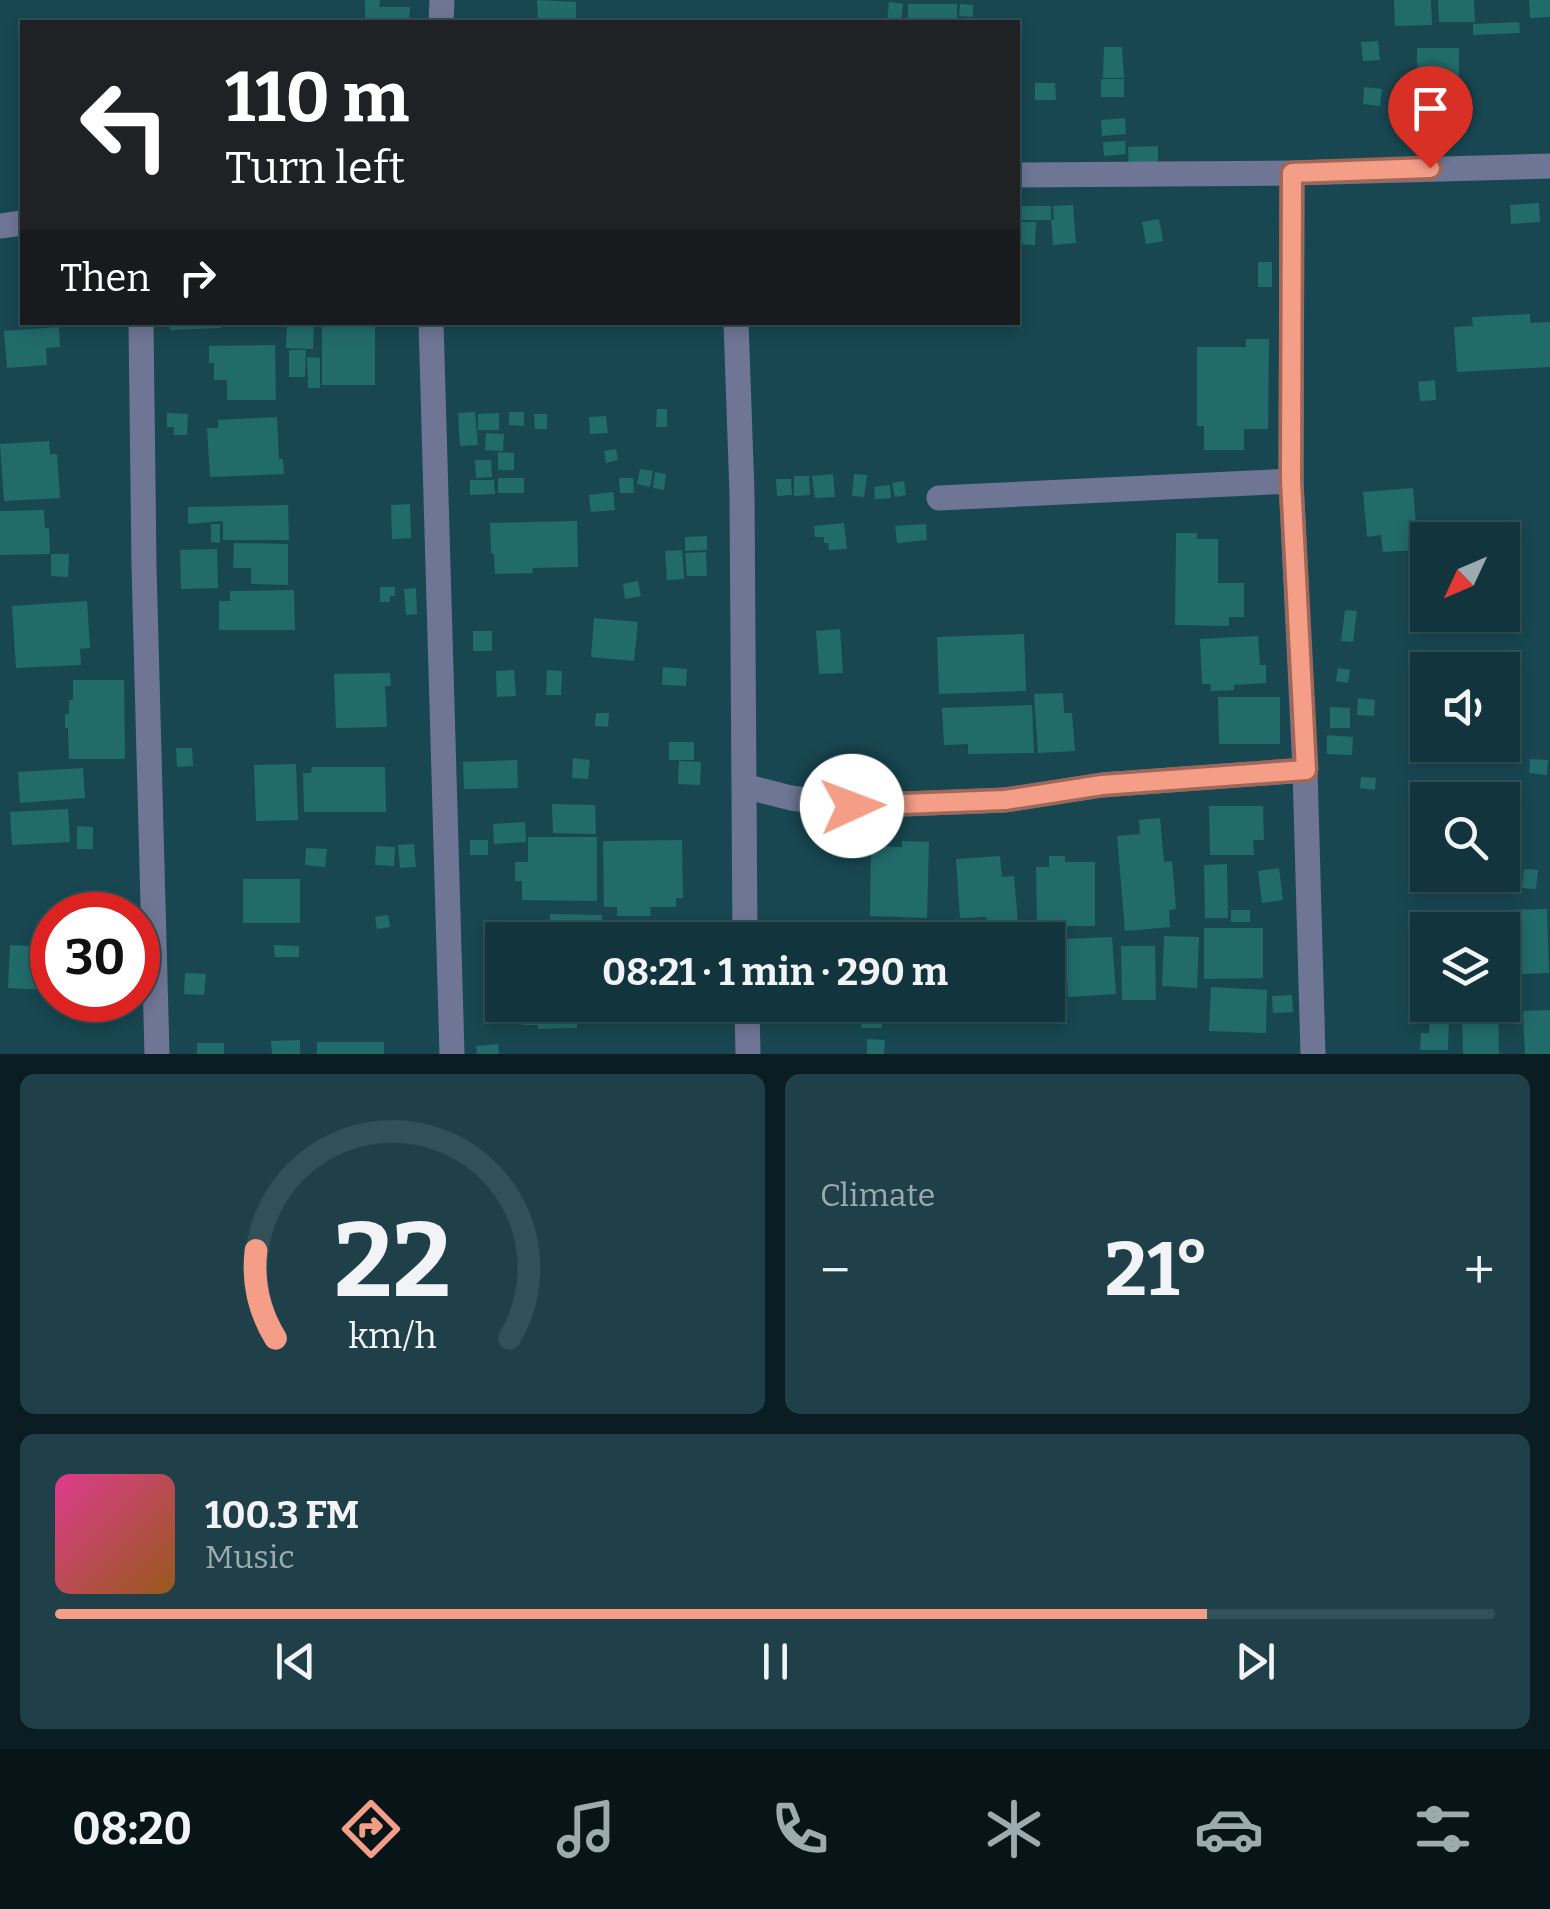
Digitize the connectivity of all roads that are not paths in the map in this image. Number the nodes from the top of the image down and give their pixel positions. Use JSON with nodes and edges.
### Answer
{"nodes":[{"id":1,"x":1550,"y":166,"type":"edge"},
{"id":2,"x":1292,"y":173,"type":"junction"},
{"id":3,"x":1020,"y":175,"type":"edge"},
{"id":4,"x":141,"y":325,"type":"edge"},
{"id":5,"x":430,"y":325,"type":"edge"},
{"id":6,"x":736,"y":325,"type":"edge"},
{"id":7,"x":1291,"y":481,"type":"junction"},
{"id":8,"x":938,"y":498,"type":"dead end"},
{"id":9,"x":1306,"y":770,"type":"junction"},
{"id":10,"x":744,"y":786,"type":"junction"},
{"id":11,"x":745,"y":922,"type":"edge"},
{"id":12,"x":747,"y":1022,"type":"edge"},
{"id":13,"x":157,"y":1054,"type":"edge"},
{"id":14,"x":452,"y":1054,"type":"edge"},
{"id":15,"x":748,"y":1054,"type":"edge"},
{"id":16,"x":1313,"y":1054,"type":"edge"}],
"edges":[{"from":1,"to":2,"type":"street"},
{"from":2,"to":3,"type":"street"},
{"from":2,"to":7,"type":"street"},
{"from":4,"to":13,"type":"street"},
{"from":5,"to":14,"type":"street"},
{"from":6,"to":10,"type":"street"},
{"from":7,"to":8,"type":"street"},
{"from":7,"to":9,"type":"street"},
{"from":9,"to":10,"type":"street"},
{"from":9,"to":16,"type":"street"},
{"from":10,"to":11,"type":"street"},
{"from":12,"to":15,"type":"street"}]}
